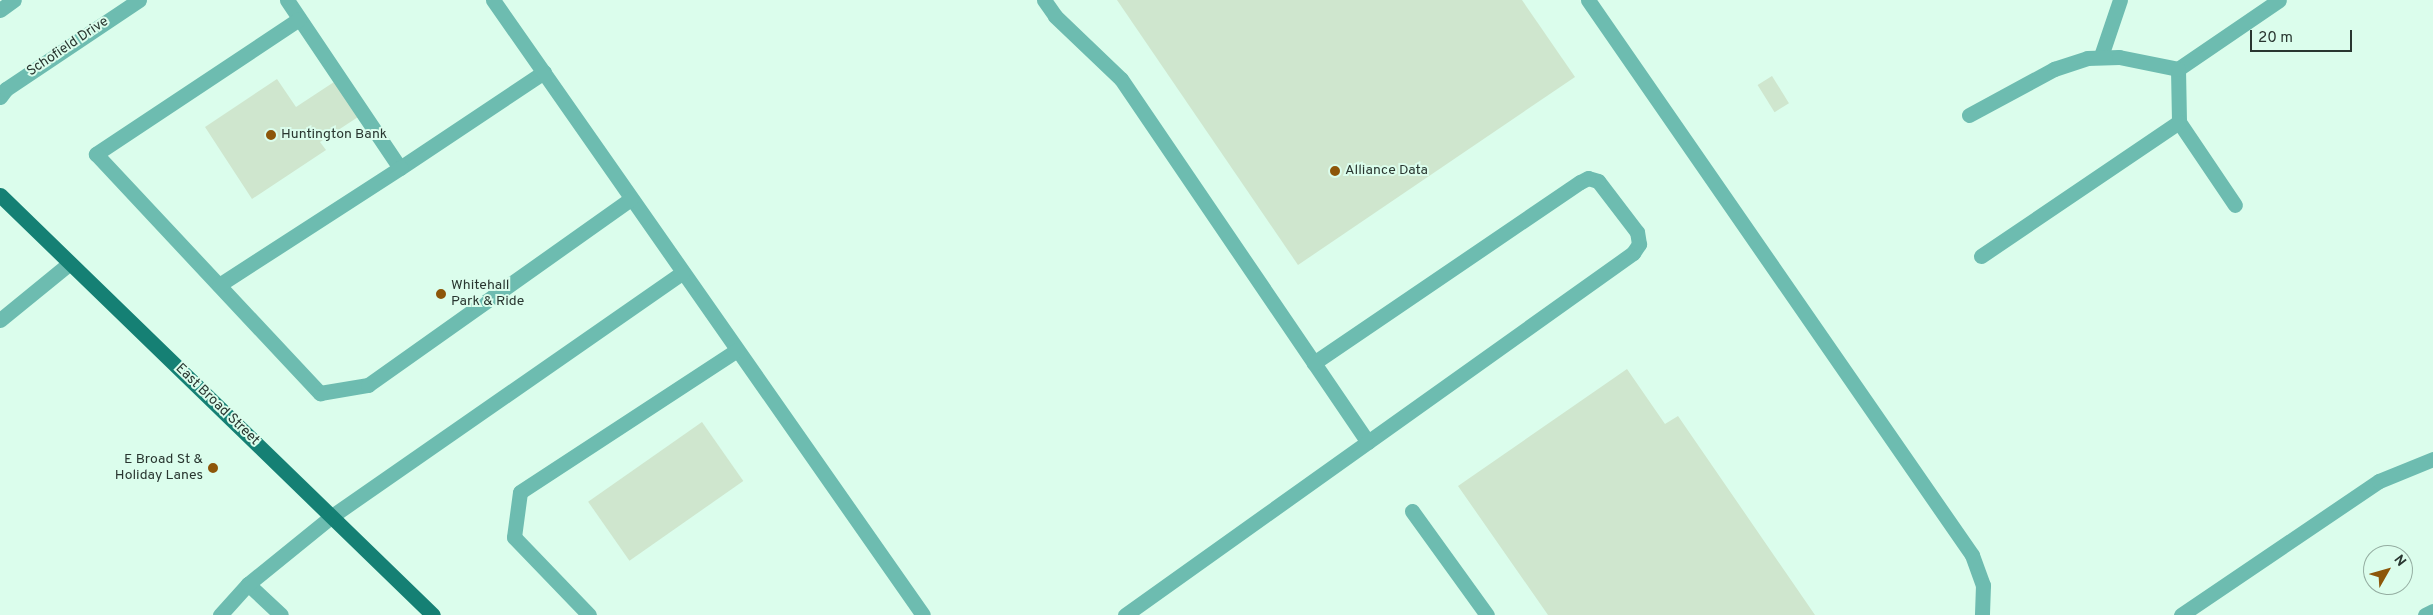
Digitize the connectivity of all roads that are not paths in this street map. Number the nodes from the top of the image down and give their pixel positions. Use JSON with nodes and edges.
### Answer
{"nodes":[{"id":1,"x":14,"y":0,"type":"edge"},
{"id":2,"x":140,"y":0,"type":"edge"},
{"id":3,"x":286,"y":0,"type":"edge"},
{"id":4,"x":493,"y":0,"type":"edge"},
{"id":5,"x":1044,"y":0,"type":"edge"},
{"id":6,"x":1588,"y":0,"type":"edge"},
{"id":7,"x":2120,"y":0,"type":"edge"},
{"id":8,"x":2279,"y":0,"type":"edge"},
{"id":9,"x":0,"y":10,"type":"edge"},
{"id":10,"x":299,"y":19,"type":"junction"},
{"id":11,"x":2101,"y":56,"type":"junction"},
{"id":12,"x":2178,"y":69,"type":"junction"},
{"id":13,"x":544,"y":72,"type":"junction"},
{"id":14,"x":0,"y":97,"type":"edge"},
{"id":15,"x":1969,"y":115,"type":"dead end"},
{"id":16,"x":2180,"y":122,"type":"junction"},
{"id":17,"x":400,"y":168,"type":"junction"},
{"id":18,"x":0,"y":195,"type":"edge"},
{"id":19,"x":631,"y":199,"type":"junction"},
{"id":20,"x":2235,"y":205,"type":"dead end"},
{"id":21,"x":1981,"y":256,"type":"dead end"},
{"id":22,"x":70,"y":263,"type":"junction"},
{"id":23,"x":683,"y":272,"type":"junction"},
{"id":24,"x":219,"y":285,"type":"junction"},
{"id":25,"x":0,"y":320,"type":"edge"},
{"id":26,"x":737,"y":350,"type":"junction"},
{"id":27,"x":1314,"y":363,"type":"junction"},
{"id":28,"x":1368,"y":442,"type":"junction"},
{"id":29,"x":2433,"y":459,"type":"edge"},
{"id":30,"x":1412,"y":511,"type":"dead end"},
{"id":31,"x":332,"y":516,"type":"junction"},
{"id":32,"x":248,"y":584,"type":"junction"},
{"id":33,"x":2433,"y":611,"type":"edge"},
{"id":34,"x":220,"y":615,"type":"edge"},
{"id":35,"x":280,"y":615,"type":"edge"},
{"id":36,"x":433,"y":615,"type":"edge"},
{"id":37,"x":589,"y":615,"type":"edge"},
{"id":38,"x":922,"y":615,"type":"edge"},
{"id":39,"x":1125,"y":615,"type":"edge"},
{"id":40,"x":1487,"y":615,"type":"edge"},
{"id":41,"x":1982,"y":615,"type":"edge"},
{"id":42,"x":2181,"y":615,"type":"edge"},
{"id":43,"x":2426,"y":615,"type":"edge"}],
"edges":[{"from":1,"to":9,"type":"street"},
{"from":2,"to":14,"type":"street","name":"Schofield Drive"},
{"from":3,"to":10,"type":"street"},
{"from":4,"to":13,"type":"street"},
{"from":5,"to":27,"type":"street"},
{"from":6,"to":41,"type":"street"},
{"from":7,"to":11,"type":"street"},
{"from":8,"to":12,"type":"street"},
{"from":10,"to":17,"type":"street"},
{"from":10,"to":24,"type":"street"},
{"from":11,"to":12,"type":"street"},
{"from":11,"to":15,"type":"street"},
{"from":12,"to":16,"type":"street"},
{"from":13,"to":17,"type":"street"},
{"from":13,"to":19,"type":"street"},
{"from":16,"to":20,"type":"street"},
{"from":16,"to":21,"type":"street"},
{"from":17,"to":24,"type":"street"},
{"from":18,"to":22,"type":"main road","name":"East Broad Street"},
{"from":19,"to":23,"type":"street"},
{"from":19,"to":24,"type":"street"},
{"from":22,"to":25,"type":"street"},
{"from":22,"to":31,"type":"main road","name":"East Broad Street"},
{"from":23,"to":26,"type":"street"},
{"from":23,"to":31,"type":"street"},
{"from":26,"to":37,"type":"street"},
{"from":26,"to":38,"type":"street"},
{"from":27,"to":28,"type":"street"},
{"from":27,"to":28,"type":"street"},
{"from":28,"to":39,"type":"street"},
{"from":29,"to":42,"type":"street"},
{"from":30,"to":40,"type":"street"},
{"from":31,"to":32,"type":"street"},
{"from":31,"to":36,"type":"main road","name":"East Broad Street"},
{"from":32,"to":34,"type":"street"},
{"from":32,"to":35,"type":"street"},
{"from":33,"to":43,"type":"street"}]}
